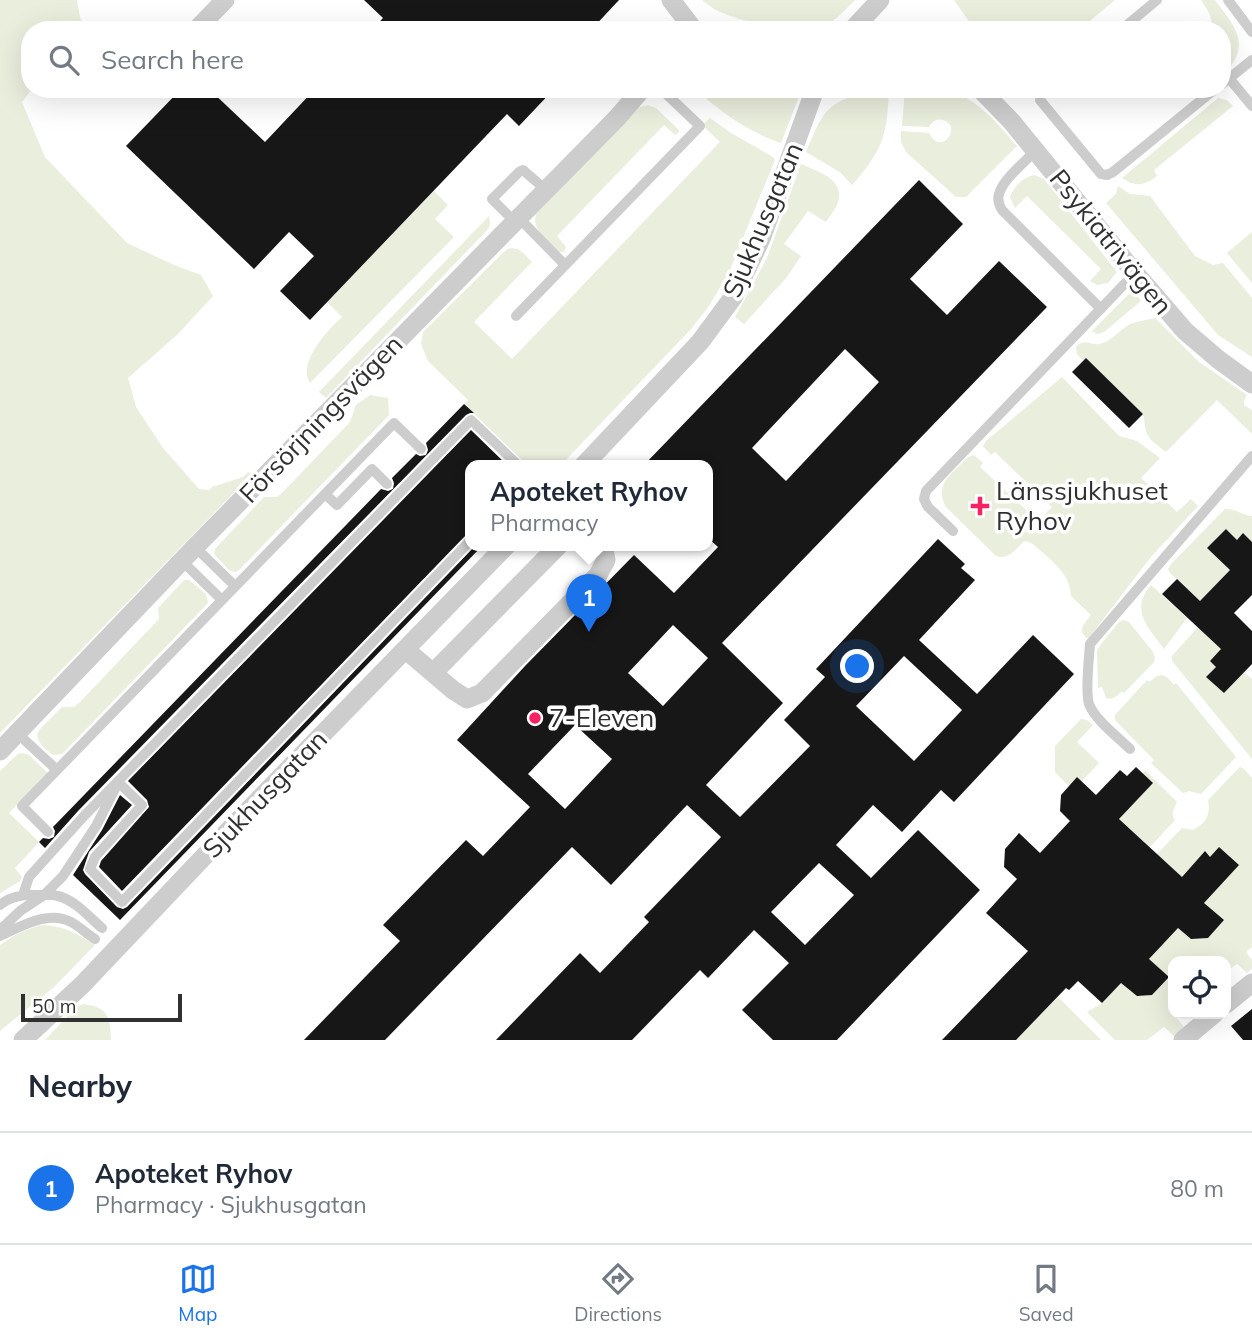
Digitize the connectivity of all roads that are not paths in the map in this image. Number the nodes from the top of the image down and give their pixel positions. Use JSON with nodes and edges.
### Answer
{"nodes":[{"id":1,"x":225,"y":0,"type":"edge"},
{"id":2,"x":671,"y":0,"type":"edge"},
{"id":3,"x":880,"y":0,"type":"edge"},
{"id":4,"x":1157,"y":0,"type":"edge"},
{"id":5,"x":1228,"y":0,"type":"edge"},
{"id":6,"x":205,"y":21,"type":"edge"},
{"id":7,"x":687,"y":21,"type":"edge"},
{"id":8,"x":860,"y":21,"type":"edge"},
{"id":9,"x":1132,"y":21,"type":"edge"},
{"id":10,"x":1252,"y":32,"type":"edge"},
{"id":11,"x":1252,"y":60,"type":"edge"},
{"id":12,"x":1231,"y":77,"type":"edge"},
{"id":13,"x":1231,"y":86,"type":"edge"},
{"id":14,"x":634,"y":98,"type":"edge"},
{"id":15,"x":670,"y":98,"type":"edge"},
{"id":16,"x":812,"y":98,"type":"edge"},
{"id":17,"x":989,"y":98,"type":"edge"},
{"id":18,"x":1040,"y":98,"type":"edge"},
{"id":19,"x":1205,"y":98,"type":"edge"},
{"id":20,"x":1252,"y":106,"type":"edge"},
{"id":21,"x":1036,"y":150,"type":"junction"},
{"id":22,"x":546,"y":190,"type":"junction"},
{"id":23,"x":517,"y":220,"type":"junction"},
{"id":24,"x":565,"y":265,"type":"junction"},
{"id":25,"x":1135,"y":274,"type":"junction"},
{"id":26,"x":1101,"y":309,"type":"junction"},
{"id":27,"x":516,"y":316,"type":"dead end"},
{"id":28,"x":1252,"y":384,"type":"edge"},
{"id":29,"x":421,"y":449,"type":"dead end"},
{"id":30,"x":1252,"y":456,"type":"edge"},
{"id":31,"x":360,"y":458,"type":"junction"},
{"id":32,"x":513,"y":460,"type":"edge"},
{"id":33,"x":589,"y":460,"type":"edge"},
{"id":34,"x":372,"y":469,"type":"junction"},
{"id":35,"x":387,"y":484,"type":"dead end"},
{"id":36,"x":325,"y":494,"type":"junction"},
{"id":37,"x":953,"y":531,"type":"dead end"},
{"id":38,"x":465,"y":546,"type":"edge"},
{"id":39,"x":501,"y":551,"type":"edge"},
{"id":40,"x":553,"y":551,"type":"edge"},
{"id":41,"x":604,"y":551,"type":"edge"},
{"id":42,"x":189,"y":554,"type":"junction"},
{"id":43,"x":235,"y":586,"type":"junction"},
{"id":44,"x":222,"y":600,"type":"junction"},
{"id":45,"x":406,"y":650,"type":"junction"},
{"id":46,"x":433,"y":673,"type":"junction"},
{"id":47,"x":17,"y":733,"type":"junction"},
{"id":48,"x":1130,"y":749,"type":"dead end"},
{"id":49,"x":0,"y":751,"type":"edge"},
{"id":50,"x":57,"y":770,"type":"junction"},
{"id":51,"x":118,"y":782,"type":"junction"},
{"id":52,"x":48,"y":832,"type":"dead end"},
{"id":53,"x":23,"y":895,"type":"junction"},
{"id":54,"x":44,"y":895,"type":"junction"},
{"id":55,"x":0,"y":905,"type":"edge"},
{"id":56,"x":102,"y":928,"type":"dead end"},
{"id":57,"x":0,"y":930,"type":"edge"},
{"id":58,"x":0,"y":936,"type":"edge"},
{"id":59,"x":95,"y":939,"type":"dead end"},
{"id":60,"x":1252,"y":983,"type":"edge"},
{"id":61,"x":1231,"y":1000,"type":"edge"},
{"id":62,"x":1208,"y":1019,"type":"edge"},
{"id":63,"x":23,"y":1040,"type":"edge"},
{"id":64,"x":1183,"y":1040,"type":"edge"}],
"edges":[{"from":1,"to":6,"type":"street"},
{"from":2,"to":7,"type":"street"},
{"from":3,"to":8,"type":"street"},
{"from":4,"to":9,"type":"lane"},
{"from":5,"to":10,"type":"lane"},
{"from":11,"to":12,"type":"lane"},
{"from":13,"to":20,"type":"lane"},
{"from":14,"to":22,"type":"street","name":"Försörjningsvägen"},
{"from":15,"to":24,"type":"lane"},
{"from":16,"to":33,"type":"street","name":"Sjukhusgatan"},
{"from":17,"to":21,"type":"street","name":"Psykiatrivägen"},
{"from":18,"to":19,"type":"lane"},
{"from":21,"to":25,"type":"street","name":"Psykiatrivägen"},
{"from":21,"to":26,"type":"lane"},
{"from":22,"to":23,"type":"street","name":"Försörjningsvägen"},
{"from":22,"to":23,"type":"lane"},
{"from":23,"to":24,"type":"lane"},
{"from":23,"to":42,"type":"street","name":"Försörjningsvägen"},
{"from":24,"to":27,"type":"lane"},
{"from":25,"to":26,"type":"lane"},
{"from":25,"to":28,"type":"street","name":"Psykiatrivägen"},
{"from":26,"to":37,"type":"lane"},
{"from":29,"to":31,"type":"lane"},
{"from":30,"to":48,"type":"lane"},
{"from":31,"to":34,"type":"lane"},
{"from":31,"to":36,"type":"lane"},
{"from":32,"to":51,"type":"lane"},
{"from":34,"to":35,"type":"lane"},
{"from":34,"to":36,"type":"lane"},
{"from":36,"to":43,"type":"lane"},
{"from":38,"to":51,"type":"lane"},
{"from":39,"to":45,"type":"street","name":"Sjukhusgatan"},
{"from":40,"to":46,"type":"street"},
{"from":41,"to":46,"type":"street"},
{"from":42,"to":43,"type":"lane"},
{"from":42,"to":44,"type":"lane"},
{"from":42,"to":47,"type":"street","name":"Försörjningsvägen"},
{"from":43,"to":44,"type":"lane"},
{"from":44,"to":50,"type":"lane"},
{"from":45,"to":46,"type":"street"},
{"from":45,"to":63,"type":"street","name":"Sjukhusgatan"},
{"from":47,"to":49,"type":"street","name":"Försörjningsvägen"},
{"from":47,"to":50,"type":"lane"},
{"from":50,"to":52,"type":"lane"},
{"from":51,"to":53,"type":"lane"},
{"from":51,"to":54,"type":"lane"},
{"from":53,"to":54,"type":"lane"},
{"from":53,"to":55,"type":"lane"},
{"from":54,"to":56,"type":"lane"},
{"from":54,"to":57,"type":"lane"},
{"from":58,"to":59,"type":"lane"},
{"from":60,"to":61,"type":"street"},
{"from":62,"to":64,"type":"street"}]}
